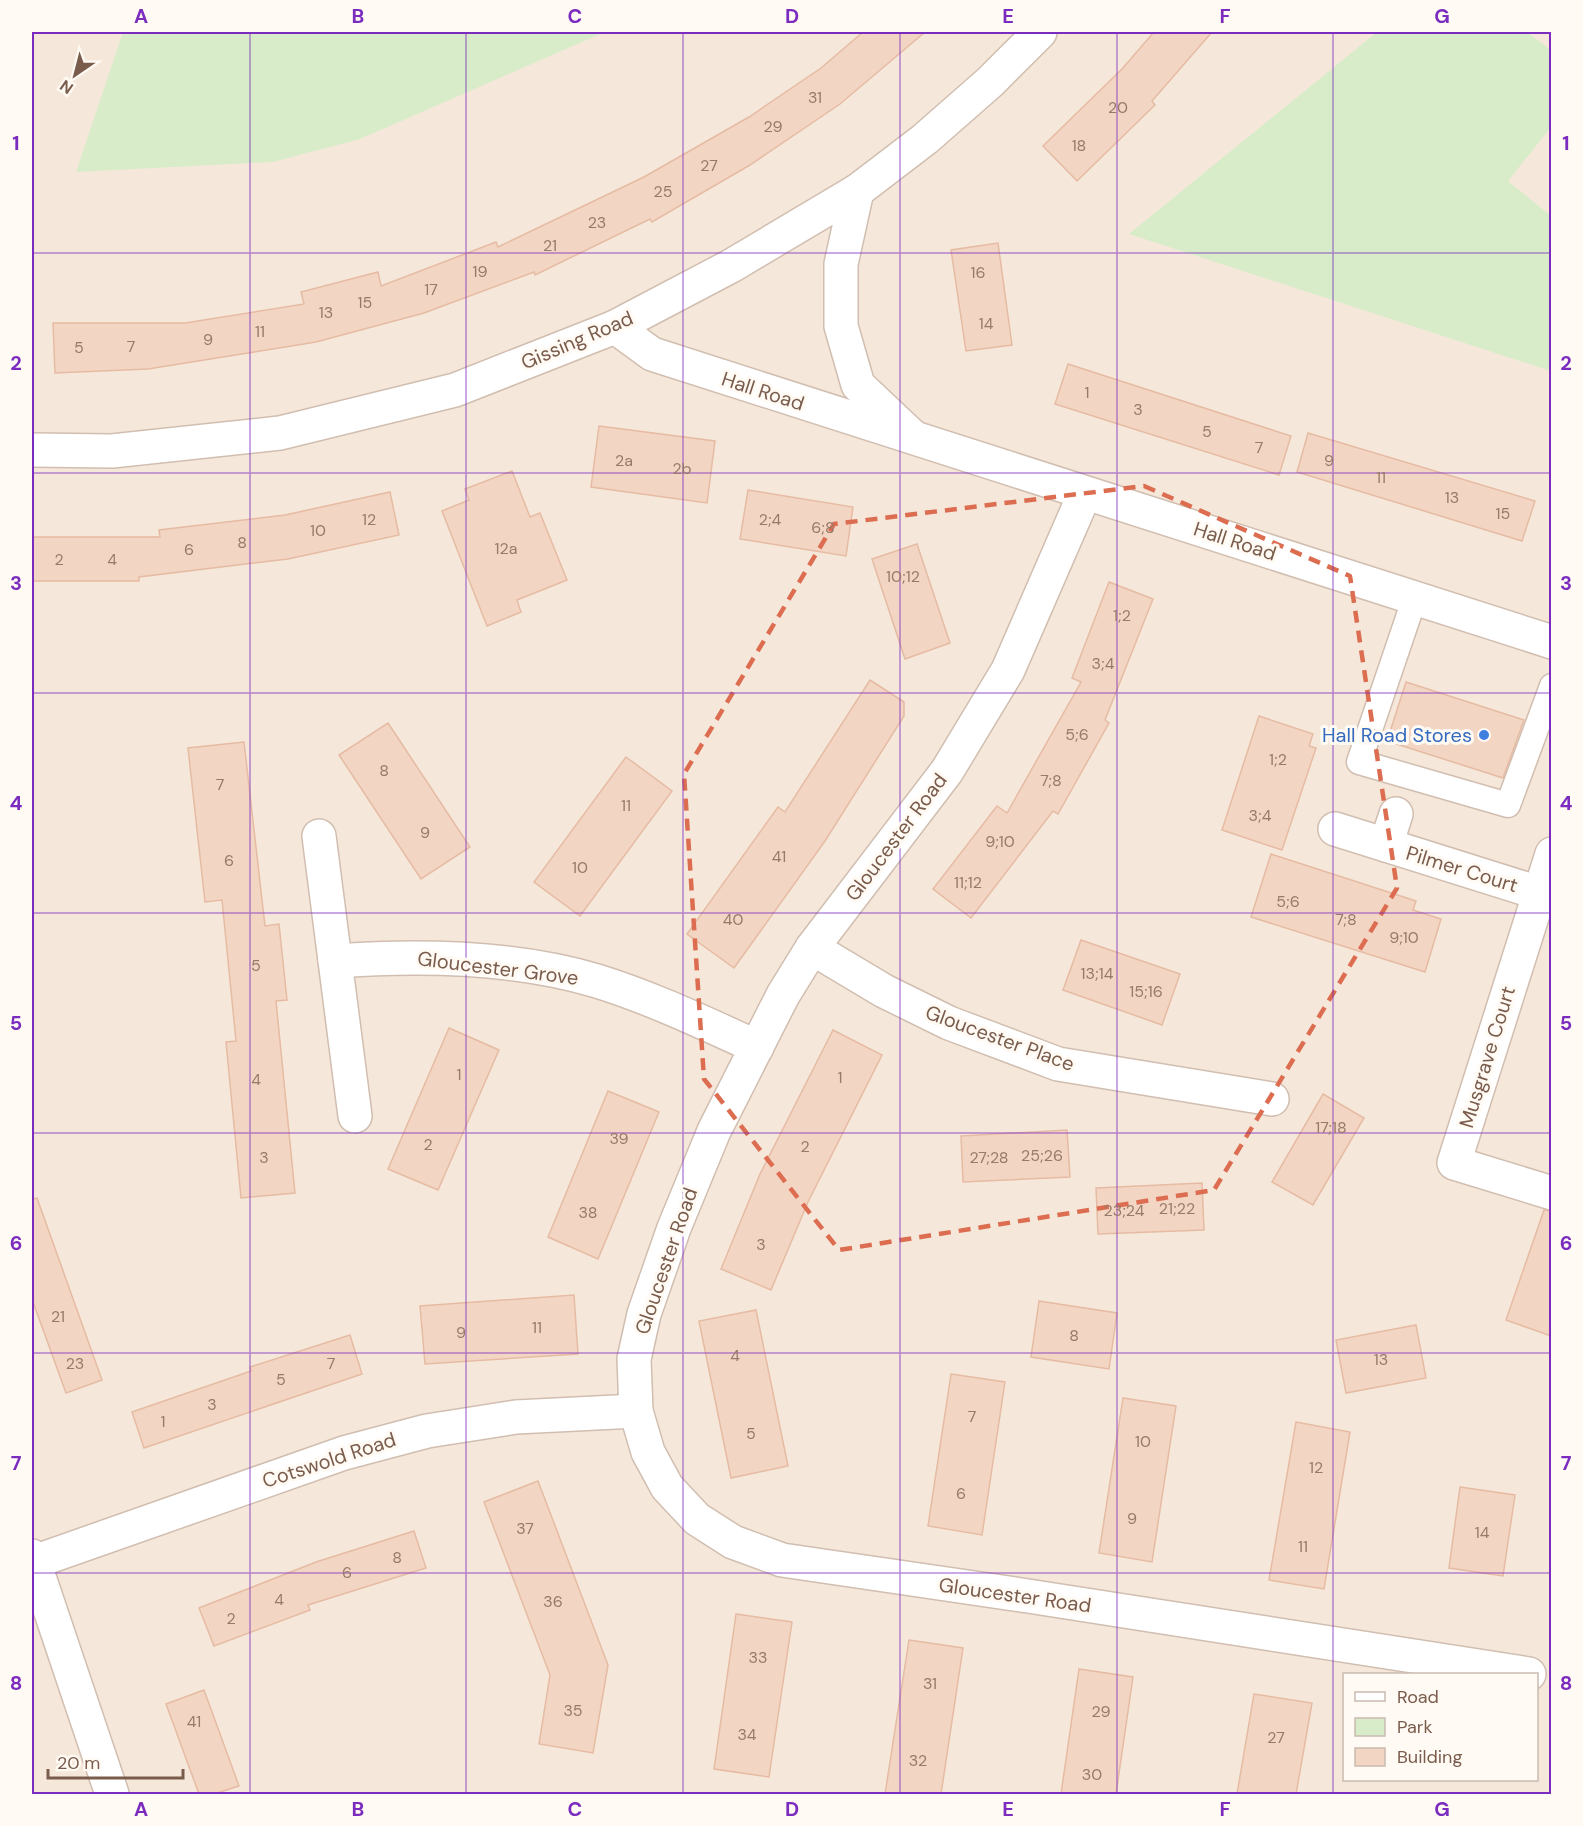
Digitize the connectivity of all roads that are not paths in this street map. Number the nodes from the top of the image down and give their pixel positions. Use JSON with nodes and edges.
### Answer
{"nodes":[{"id":1,"x":1040,"y":32,"type":"edge"},
{"id":2,"x":857,"y":191,"type":"junction"},
{"id":3,"x":615,"y":327,"type":"junction"},
{"id":4,"x":918,"y":442,"type":"junction"},
{"id":5,"x":32,"y":450,"type":"edge"},
{"id":6,"x":1085,"y":493,"type":"junction"},
{"id":7,"x":1414,"y":600,"type":"junction"},
{"id":8,"x":1551,"y":642,"type":"edge"},
{"id":9,"x":1551,"y":687,"type":"edge"},
{"id":10,"x":1396,"y":814,"type":"dead end"},
{"id":11,"x":1335,"y":829,"type":"dead end"},
{"id":12,"x":319,"y":836,"type":"dead end"},
{"id":13,"x":1386,"y":845,"type":"junction"},
{"id":14,"x":1551,"y":854,"type":"edge"},
{"id":15,"x":1539,"y":892,"type":"junction"},
{"id":16,"x":812,"y":948,"type":"junction"},
{"id":17,"x":335,"y":961,"type":"junction"},
{"id":18,"x":757,"y":1047,"type":"junction"},
{"id":19,"x":1272,"y":1100,"type":"dead end"},
{"id":20,"x":355,"y":1116,"type":"dead end"},
{"id":21,"x":1551,"y":1193,"type":"edge"},
{"id":22,"x":636,"y":1412,"type":"junction"},
{"id":23,"x":33,"y":1559,"type":"edge"},
{"id":24,"x":1522,"y":1673,"type":"edge"},
{"id":25,"x":112,"y":1794,"type":"edge"}],
"edges":[{"from":1,"to":2,"type":"street","name":"Gissing Road"},
{"from":2,"to":3,"type":"street","name":"Gissing Road"},
{"from":2,"to":4,"type":"street","name":"Hall Road"},
{"from":3,"to":4,"type":"street","name":"Hall Road"},
{"from":3,"to":5,"type":"street","name":"Gissing Road"},
{"from":4,"to":6,"type":"street","name":"Hall Road"},
{"from":6,"to":7,"type":"street","name":"Hall Road"},
{"from":6,"to":16,"type":"street","name":"Gloucester Road"},
{"from":7,"to":8,"type":"street","name":"Hall Road"},
{"from":7,"to":9,"type":"lane"},
{"from":10,"to":13,"type":"street","name":"Pilmer Court"},
{"from":11,"to":13,"type":"street","name":"Pilmer Court"},
{"from":12,"to":17,"type":"street"},
{"from":13,"to":15,"type":"street","name":"Pilmer Court"},
{"from":14,"to":15,"type":"street","name":"Musgrave Court"},
{"from":15,"to":21,"type":"street","name":"Musgrave Court"},
{"from":16,"to":18,"type":"street","name":"Gloucester Road"},
{"from":16,"to":19,"type":"street","name":"Gloucester Place"},
{"from":17,"to":18,"type":"street","name":"Gloucester Grove"},
{"from":17,"to":20,"type":"street"},
{"from":18,"to":22,"type":"street","name":"Gloucester Road"},
{"from":22,"to":23,"type":"street","name":"Cotswold Road"},
{"from":22,"to":24,"type":"street","name":"Gloucester Road"},
{"from":23,"to":25,"type":"street"}]}
